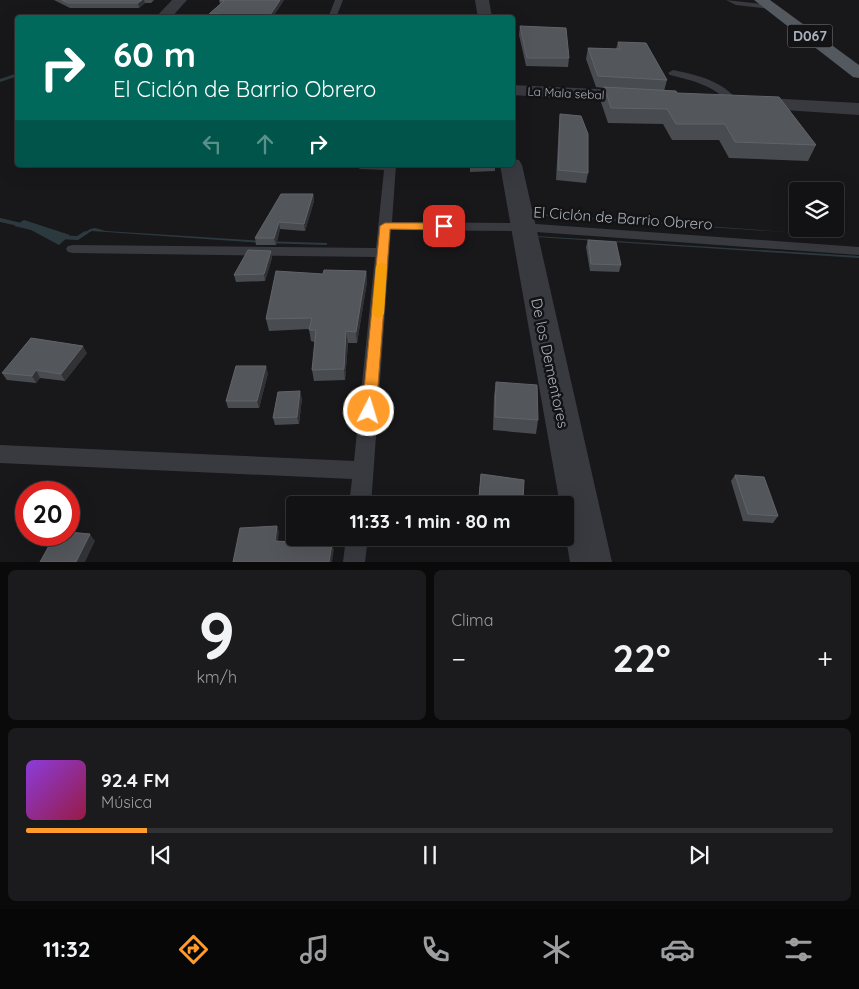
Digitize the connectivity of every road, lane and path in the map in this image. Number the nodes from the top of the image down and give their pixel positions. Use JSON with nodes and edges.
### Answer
{"nodes":[{"id":1,"x":180,"y":0,"type":"edge"},
{"id":2,"x":339,"y":0,"type":"edge"},
{"id":3,"x":482,"y":0,"type":"edge"},
{"id":4,"x":730,"y":0,"type":"edge"},
{"id":5,"x":766,"y":3,"type":"edge"},
{"id":6,"x":165,"y":15,"type":"edge"},
{"id":7,"x":333,"y":15,"type":"edge"},
{"id":8,"x":485,"y":15,"type":"edge"},
{"id":9,"x":673,"y":73,"type":"dead end"},
{"id":10,"x":859,"y":73,"type":"edge"},
{"id":11,"x":515,"y":90,"type":"edge"},
{"id":12,"x":657,"y":98,"type":"edge"},
{"id":13,"x":705,"y":100,"type":"edge"},
{"id":14,"x":734,"y":102,"type":"junction"},
{"id":15,"x":859,"y":109,"type":"edge"},
{"id":16,"x":390,"y":167,"type":"edge"},
{"id":17,"x":511,"y":167,"type":"edge"},
{"id":18,"x":385,"y":226,"type":"junction"},
{"id":19,"x":522,"y":227,"type":"junction"},
{"id":20,"x":74,"y":249,"type":"dead end"},
{"id":21,"x":859,"y":251,"type":"edge"},
{"id":22,"x":383,"y":253,"type":"junction"},
{"id":23,"x":0,"y":454,"type":"edge"},
{"id":24,"x":364,"y":470,"type":"junction"},
{"id":25,"x":361,"y":496,"type":"edge"},
{"id":26,"x":356,"y":546,"type":"edge"},
{"id":27,"x":354,"y":562,"type":"edge"},
{"id":28,"x":591,"y":562,"type":"edge"}],
"edges":[{"from":1,"to":6,"type":"street"},
{"from":2,"to":7,"type":"lane"},
{"from":3,"to":8,"type":"street"},
{"from":4,"to":5,"type":"lane"},
{"from":5,"to":10,"type":"main road","number":"D067"},
{"from":9,"to":14,"type":"lane"},
{"from":11,"to":12,"type":"street","name":"La Mala sebal"},
{"from":13,"to":14,"type":"street"},
{"from":14,"to":15,"type":"street"},
{"from":16,"to":18,"type":"lane"},
{"from":17,"to":19,"type":"street","name":"De los Dementores"},
{"from":18,"to":19,"type":"lane","name":"El Ciclón de Barrio Obrero"},
{"from":18,"to":22,"type":"lane"},
{"from":19,"to":21,"type":"lane","name":"El Ciclón de Barrio Obrero"},
{"from":19,"to":28,"type":"street","name":"De los Dementores"},
{"from":20,"to":22,"type":"lane"},
{"from":22,"to":24,"type":"lane"},
{"from":23,"to":24,"type":"lane"},
{"from":24,"to":25,"type":"lane"},
{"from":26,"to":27,"type":"lane"}]}
